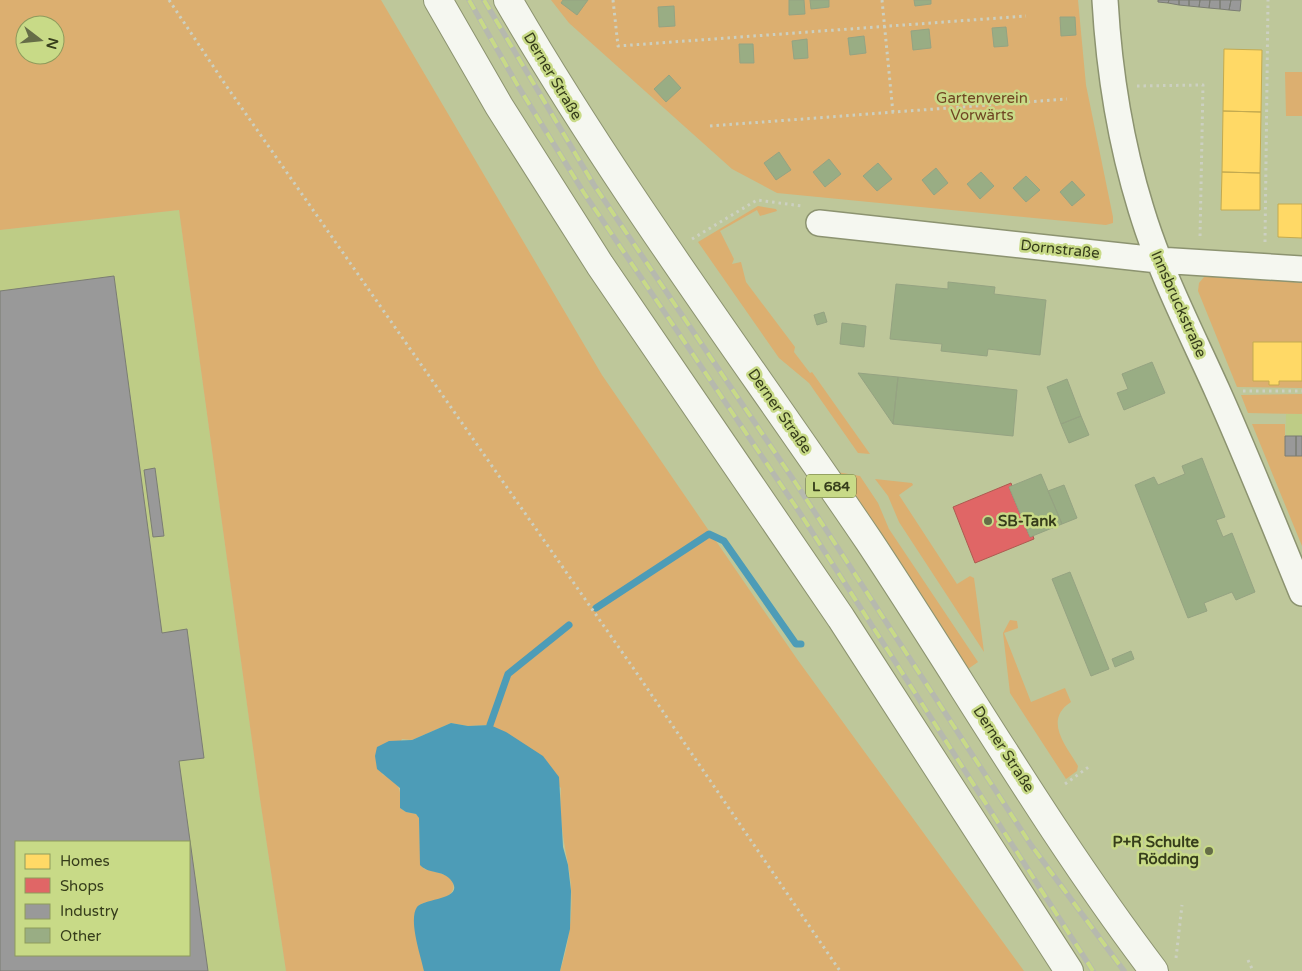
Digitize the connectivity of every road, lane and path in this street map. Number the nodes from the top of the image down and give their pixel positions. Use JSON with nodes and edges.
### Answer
{"nodes":[{"id":1,"x":169,"y":0,"type":"edge"},
{"id":2,"x":438,"y":0,"type":"edge"},
{"id":3,"x":508,"y":0,"type":"edge"},
{"id":4,"x":613,"y":0,"type":"edge"},
{"id":5,"x":882,"y":0,"type":"edge"},
{"id":6,"x":1105,"y":0,"type":"edge"},
{"id":7,"x":1268,"y":0,"type":"edge"},
{"id":8,"x":1026,"y":16,"type":"dead end"},
{"id":9,"x":885,"y":26,"type":"junction"},
{"id":10,"x":1136,"y":86,"type":"dead end"},
{"id":11,"x":1067,"y":100,"type":"dead end"},
{"id":12,"x":894,"y":113,"type":"junction"},
{"id":13,"x":710,"y":126,"type":"dead end"},
{"id":14,"x":819,"y":223,"type":"joint"},
{"id":15,"x":692,"y":239,"type":"dead end"},
{"id":16,"x":1265,"y":243,"type":"dead end"},
{"id":17,"x":1199,"y":247,"type":"dead end"},
{"id":18,"x":1158,"y":260,"type":"junction"},
{"id":19,"x":1302,"y":269,"type":"edge"},
{"id":20,"x":1217,"y":390,"type":"junction"},
{"id":21,"x":1302,"y":391,"type":"edge"},
{"id":22,"x":1302,"y":592,"type":"edge"},
{"id":23,"x":1090,"y":766,"type":"dead end"},
{"id":24,"x":1065,"y":784,"type":"dead end"},
{"id":25,"x":1182,"y":905,"type":"dead end"},
{"id":26,"x":1248,"y":960,"type":"dead end"},
{"id":27,"x":1165,"y":964,"type":"edge"},
{"id":28,"x":840,"y":971,"type":"edge"},
{"id":29,"x":1069,"y":971,"type":"edge"},
{"id":30,"x":1253,"y":971,"type":"edge"}],
"edges":[{"from":1,"to":28,"type":"path"},
{"from":2,"to":29,"type":"main road"},
{"from":3,"to":27,"type":"main road","name":"Derner Straße","number":"L 684"},
{"from":4,"to":9,"type":"path"},
{"from":5,"to":9,"type":"path"},
{"from":6,"to":18,"type":"street","name":"Innsbruckstraße"},
{"from":7,"to":16,"type":"path"},
{"from":8,"to":9,"type":"path"},
{"from":9,"to":12,"type":"path"},
{"from":10,"to":17,"type":"path"},
{"from":11,"to":12,"type":"path"},
{"from":12,"to":13,"type":"path"},
{"from":14,"to":15,"type":"path"},
{"from":14,"to":18,"type":"street","name":"Dornstraße"},
{"from":18,"to":19,"type":"street","name":"Dornstraße"},
{"from":18,"to":20,"type":"street","name":"Innsbruckstraße"},
{"from":20,"to":21,"type":"path"},
{"from":20,"to":22,"type":"street","name":"Innsbruckstraße"},
{"from":23,"to":24,"type":"path"},
{"from":25,"to":27,"type":"path"},
{"from":26,"to":30,"type":"path"}]}
